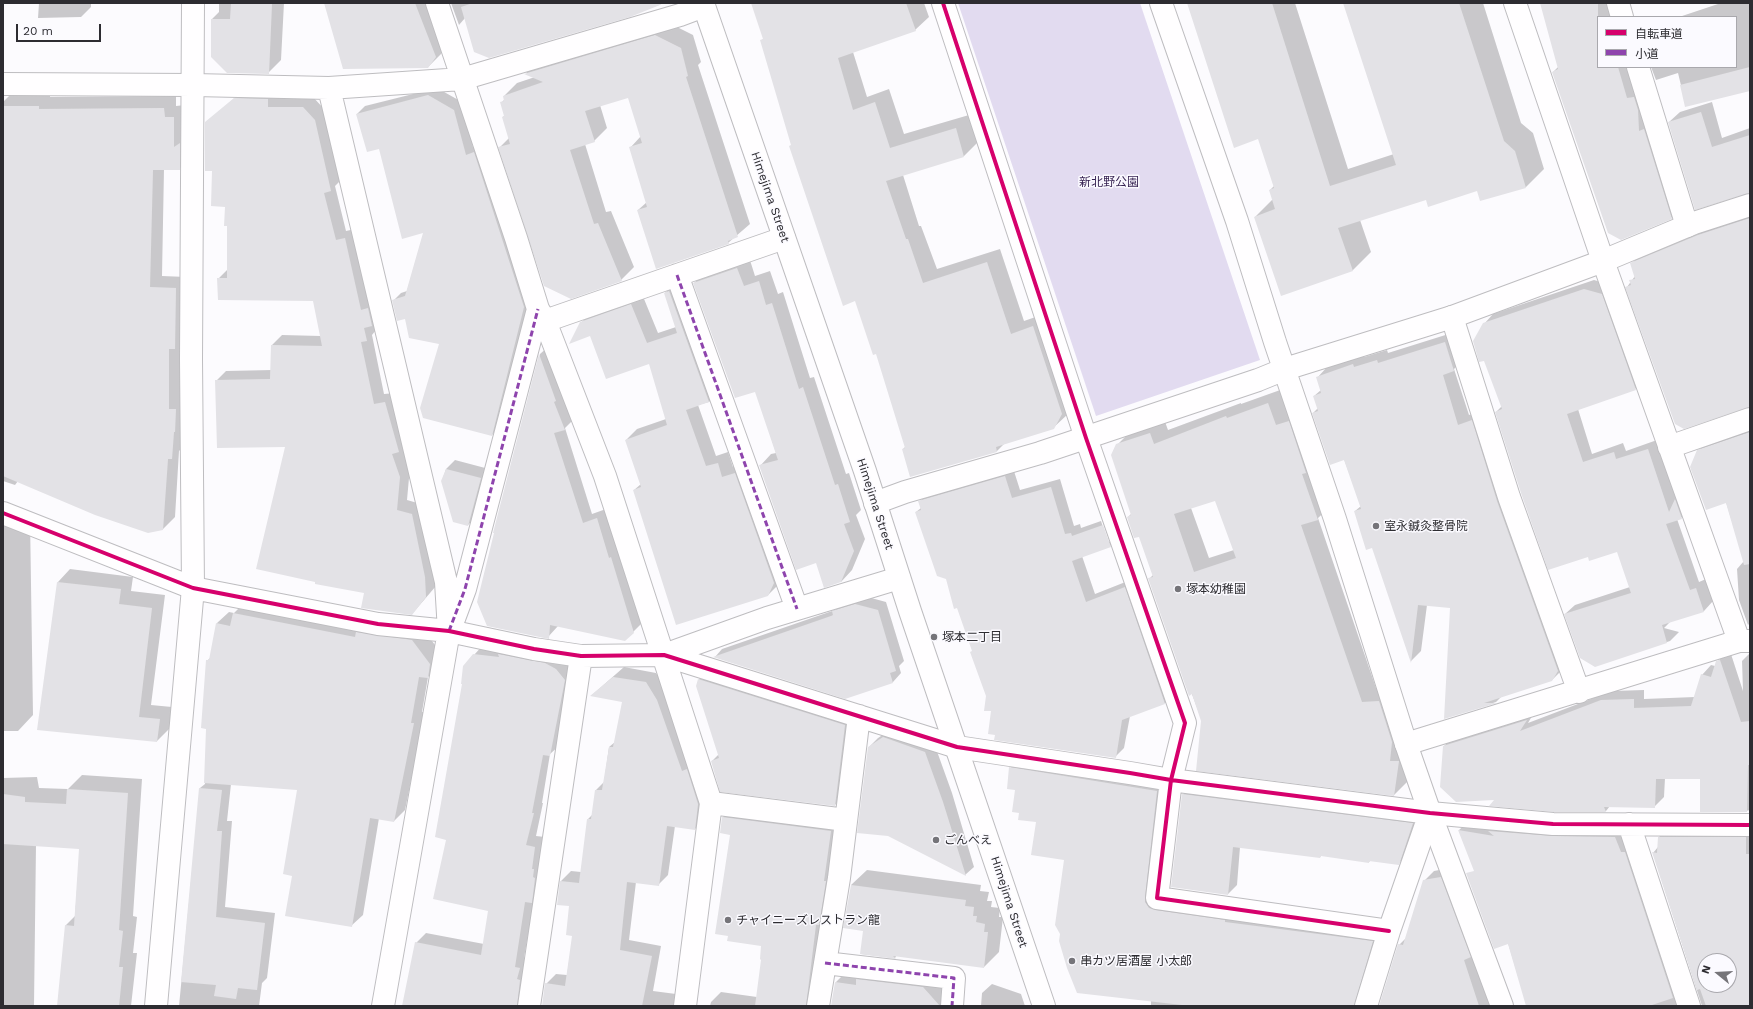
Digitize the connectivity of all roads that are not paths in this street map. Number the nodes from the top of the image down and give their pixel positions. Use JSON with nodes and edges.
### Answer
{"nodes":[{"id":1,"x":193,"y":3,"type":"edge"},
{"id":2,"x":437,"y":3,"type":"edge"},
{"id":3,"x":943,"y":3,"type":"edge"},
{"id":4,"x":1161,"y":3,"type":"edge"},
{"id":5,"x":1515,"y":3,"type":"edge"},
{"id":6,"x":1618,"y":3,"type":"edge"},
{"id":7,"x":707,"y":4,"type":"edge"},
{"id":8,"x":1622,"y":16,"type":"edge"},
{"id":9,"x":1638,"y":68,"type":"edge"},
{"id":10,"x":462,"y":79,"type":"junction"},
{"id":11,"x":3,"y":84,"type":"edge"},
{"id":12,"x":194,"y":85,"type":"junction"},
{"id":13,"x":329,"y":88,"type":"junction"},
{"id":14,"x":1750,"y":205,"type":"edge"},
{"id":15,"x":1687,"y":226,"type":"junction"},
{"id":16,"x":784,"y":238,"type":"junction"},
{"id":17,"x":1603,"y":261,"type":"junction"},
{"id":18,"x":677,"y":275,"type":"junction"},
{"id":19,"x":542,"y":315,"type":"junction"},
{"id":20,"x":1452,"y":317,"type":"junction"},
{"id":21,"x":1285,"y":369,"type":"junction"},
{"id":22,"x":1750,"y":419,"type":"edge"},
{"id":23,"x":1086,"y":438,"type":"junction"},
{"id":24,"x":1669,"y":447,"type":"junction"},
{"id":25,"x":875,"y":503,"type":"junction"},
{"id":26,"x":3,"y":513,"type":"edge"},
{"id":27,"x":899,"y":578,"type":"junction"},
{"id":28,"x":193,"y":588,"type":"junction"},
{"id":29,"x":797,"y":609,"type":"junction"},
{"id":30,"x":449,"y":630,"type":"junction"},
{"id":31,"x":1744,"y":641,"type":"edge"},
{"id":32,"x":580,"y":656,"type":"junction"},
{"id":33,"x":664,"y":656,"type":"junction"},
{"id":34,"x":1579,"y":692,"type":"junction"},
{"id":35,"x":860,"y":716,"type":"junction"},
{"id":36,"x":1406,"y":744,"type":"junction"},
{"id":37,"x":957,"y":747,"type":"junction"},
{"id":38,"x":1171,"y":780,"type":"junction"},
{"id":39,"x":712,"y":803,"type":"junction"},
{"id":40,"x":1430,"y":813,"type":"junction"},
{"id":41,"x":846,"y":820,"type":"junction"},
{"id":42,"x":1629,"y":824,"type":"junction"},
{"id":43,"x":1750,"y":825,"type":"edge"},
{"id":44,"x":1389,"y":931,"type":"junction"},
{"id":45,"x":825,"y":963,"type":"junction"},
{"id":46,"x":156,"y":1006,"type":"edge"},
{"id":47,"x":383,"y":1006,"type":"edge"},
{"id":48,"x":529,"y":1006,"type":"edge"},
{"id":49,"x":685,"y":1006,"type":"edge"},
{"id":50,"x":818,"y":1006,"type":"edge"},
{"id":51,"x":952,"y":1006,"type":"edge"},
{"id":52,"x":1044,"y":1006,"type":"edge"},
{"id":53,"x":1366,"y":1006,"type":"edge"},
{"id":54,"x":1502,"y":1006,"type":"edge"},
{"id":55,"x":1689,"y":1006,"type":"edge"}],
"edges":[{"from":1,"to":12,"type":"street"},
{"from":2,"to":10,"type":"street"},
{"from":3,"to":23,"type":"street"},
{"from":4,"to":21,"type":"street"},
{"from":5,"to":17,"type":"street"},
{"from":6,"to":8,"type":"street"},
{"from":7,"to":10,"type":"street"},
{"from":7,"to":16,"type":"street","name":"Himejima Street"},
{"from":9,"to":15,"type":"street"},
{"from":10,"to":13,"type":"street"},
{"from":10,"to":19,"type":"street"},
{"from":11,"to":12,"type":"street"},
{"from":12,"to":13,"type":"street"},
{"from":12,"to":28,"type":"street"},
{"from":13,"to":30,"type":"street"},
{"from":14,"to":15,"type":"street"},
{"from":15,"to":17,"type":"street"},
{"from":16,"to":18,"type":"street"},
{"from":16,"to":25,"type":"street","name":"Himejima Street"},
{"from":17,"to":20,"type":"street"},
{"from":17,"to":24,"type":"street"},
{"from":18,"to":19,"type":"street"},
{"from":18,"to":29,"type":"street"},
{"from":19,"to":30,"type":"street"},
{"from":19,"to":33,"type":"street"},
{"from":20,"to":21,"type":"street"},
{"from":20,"to":34,"type":"street"},
{"from":21,"to":23,"type":"street"},
{"from":21,"to":36,"type":"street"},
{"from":22,"to":24,"type":"street"},
{"from":23,"to":25,"type":"street"},
{"from":23,"to":38,"type":"street"},
{"from":24,"to":31,"type":"street"},
{"from":25,"to":27,"type":"street","name":"Himejima Street"},
{"from":26,"to":28,"type":"street"},
{"from":27,"to":29,"type":"street"},
{"from":27,"to":37,"type":"street","name":"Himejima Street"},
{"from":28,"to":30,"type":"street"},
{"from":28,"to":46,"type":"street"},
{"from":29,"to":33,"type":"street"},
{"from":30,"to":32,"type":"street"},
{"from":30,"to":47,"type":"street"},
{"from":31,"to":34,"type":"street"},
{"from":32,"to":33,"type":"street"},
{"from":32,"to":48,"type":"street"},
{"from":33,"to":35,"type":"street"},
{"from":33,"to":39,"type":"street"},
{"from":34,"to":36,"type":"street"},
{"from":35,"to":37,"type":"street"},
{"from":35,"to":41,"type":"street"},
{"from":36,"to":40,"type":"street"},
{"from":37,"to":38,"type":"street"},
{"from":37,"to":52,"type":"street","name":"Himejima Street"},
{"from":38,"to":40,"type":"street"},
{"from":38,"to":44,"type":"street"},
{"from":39,"to":41,"type":"street"},
{"from":39,"to":49,"type":"street"},
{"from":40,"to":42,"type":"street"},
{"from":40,"to":44,"type":"street"},
{"from":40,"to":54,"type":"street"},
{"from":41,"to":45,"type":"street"},
{"from":42,"to":43,"type":"street"},
{"from":42,"to":55,"type":"street"},
{"from":44,"to":53,"type":"street"},
{"from":45,"to":50,"type":"street"},
{"from":45,"to":51,"type":"street"}]}
